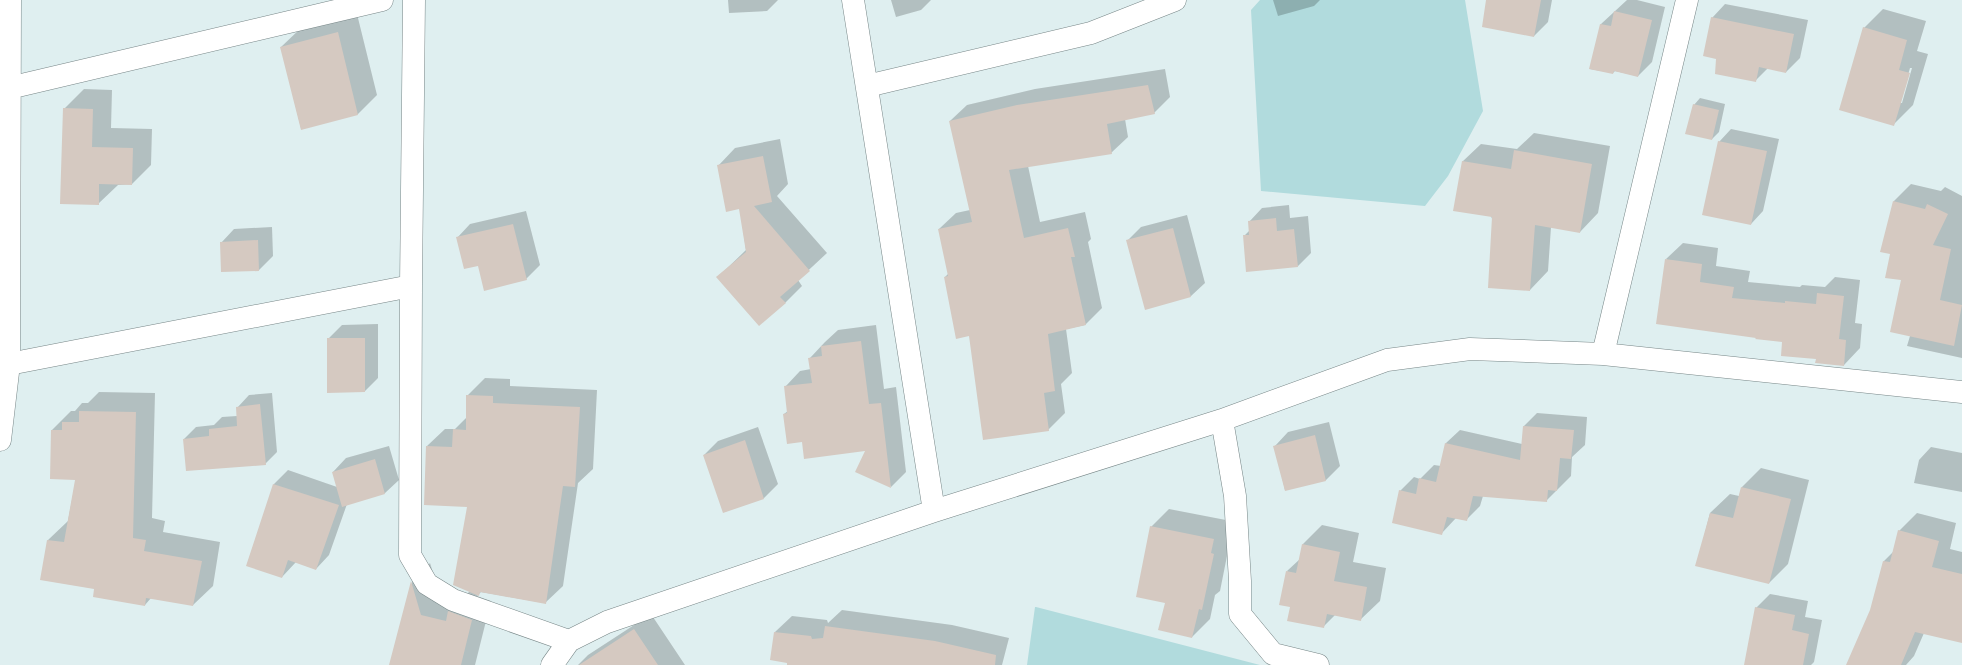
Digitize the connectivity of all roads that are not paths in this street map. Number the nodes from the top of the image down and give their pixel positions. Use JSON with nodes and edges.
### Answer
{"nodes":[{"id":1,"x":10,"y":0,"type":"edge"},
{"id":2,"x":382,"y":0,"type":"edge"},
{"id":3,"x":414,"y":0,"type":"edge"},
{"id":4,"x":853,"y":0,"type":"edge"},
{"id":5,"x":1175,"y":0,"type":"edge"},
{"id":6,"x":1687,"y":0,"type":"edge"},
{"id":7,"x":868,"y":86,"type":"junction"},
{"id":8,"x":9,"y":88,"type":"junction"},
{"id":9,"x":411,"y":286,"type":"junction"},
{"id":10,"x":1604,"y":354,"type":"junction"},
{"id":11,"x":9,"y":364,"type":"junction"},
{"id":12,"x":1962,"y":392,"type":"edge"},
{"id":13,"x":1222,"y":420,"type":"junction"},
{"id":14,"x":0,"y":440,"type":"edge"},
{"id":15,"x":934,"y":511,"type":"junction"},
{"id":16,"x":568,"y":641,"type":"junction"},
{"id":17,"x":552,"y":665,"type":"edge"},
{"id":18,"x":1318,"y":665,"type":"edge"}],
"edges":[{"from":1,"to":8,"type":"street"},
{"from":2,"to":8,"type":"street"},
{"from":3,"to":9,"type":"street"},
{"from":4,"to":7,"type":"street"},
{"from":5,"to":7,"type":"street"},
{"from":6,"to":10,"type":"street"},
{"from":7,"to":15,"type":"street"},
{"from":8,"to":11,"type":"street"},
{"from":9,"to":11,"type":"street"},
{"from":9,"to":16,"type":"street"},
{"from":10,"to":12,"type":"street"},
{"from":10,"to":13,"type":"street"},
{"from":11,"to":14,"type":"street"},
{"from":13,"to":15,"type":"street"},
{"from":13,"to":18,"type":"street"},
{"from":15,"to":16,"type":"street"},
{"from":16,"to":17,"type":"street"}]}
